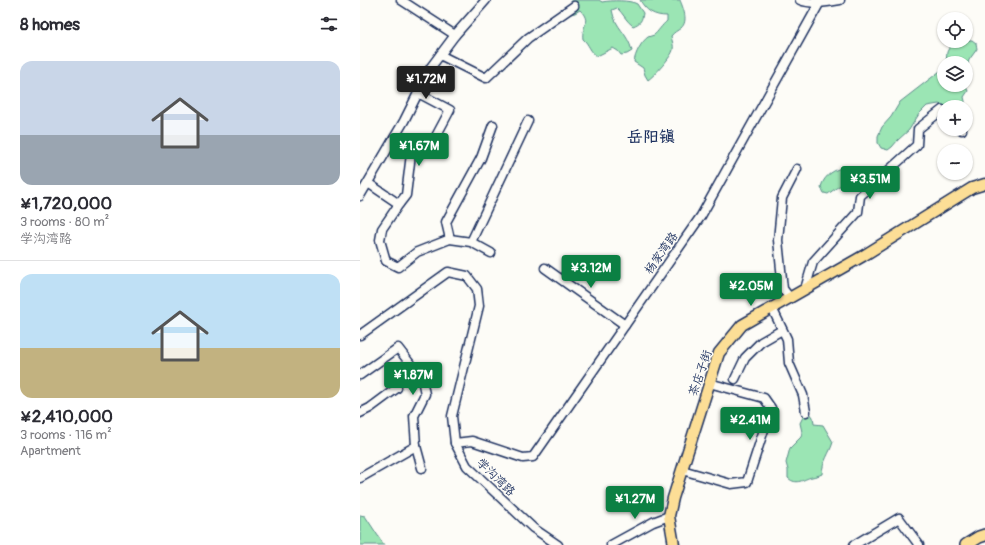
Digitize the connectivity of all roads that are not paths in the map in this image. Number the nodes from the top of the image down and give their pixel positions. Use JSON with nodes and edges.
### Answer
{"nodes":[{"id":1,"x":401,"y":0,"type":"edge"},
{"id":2,"x":486,"y":0,"type":"edge"},
{"id":3,"x":800,"y":0,"type":"edge"},
{"id":4,"x":840,"y":0,"type":"edge"},
{"id":5,"x":831,"y":1,"type":"edge"},
{"id":6,"x":820,"y":2,"type":"junction"},
{"id":7,"x":574,"y":6,"type":"dead end"},
{"id":8,"x":455,"y":35,"type":"junction"},
{"id":9,"x":440,"y":55,"type":"junction"},
{"id":10,"x":418,"y":93,"type":"junction"},
{"id":11,"x":937,"y":114,"type":"edge"},
{"id":12,"x":528,"y":121,"type":"dead end"},
{"id":13,"x":493,"y":126,"type":"dead end"},
{"id":14,"x":434,"y":140,"type":"dead end"},
{"id":15,"x":392,"y":142,"type":"junction"},
{"id":16,"x":797,"y":169,"type":"dead end"},
{"id":17,"x":368,"y":183,"type":"junction"},
{"id":18,"x":985,"y":184,"type":"edge"},
{"id":19,"x":360,"y":196,"type":"edge"},
{"id":20,"x":399,"y":204,"type":"junction"},
{"id":21,"x":450,"y":239,"type":"junction"},
{"id":22,"x":471,"y":242,"type":"junction"},
{"id":23,"x":491,"y":252,"type":"dead end"},
{"id":24,"x":545,"y":268,"type":"dead end"},
{"id":25,"x":805,"y":289,"type":"junction"},
{"id":26,"x":790,"y":298,"type":"junction"},
{"id":27,"x":772,"y":308,"type":"junction"},
{"id":28,"x":625,"y":326,"type":"junction"},
{"id":29,"x":782,"y":330,"type":"junction"},
{"id":30,"x":360,"y":335,"type":"edge"},
{"id":31,"x":360,"y":375,"type":"edge"},
{"id":32,"x":735,"y":379,"type":"dead end"},
{"id":33,"x":709,"y":383,"type":"junction"},
{"id":34,"x":397,"y":388,"type":"dead end"},
{"id":35,"x":806,"y":412,"type":"dead end"},
{"id":36,"x":360,"y":413,"type":"edge"},
{"id":37,"x":455,"y":443,"type":"junction"},
{"id":38,"x":416,"y":446,"type":"junction"},
{"id":39,"x":422,"y":468,"type":"dead end"},
{"id":40,"x":682,"y":470,"type":"junction"},
{"id":41,"x":360,"y":478,"type":"edge"},
{"id":42,"x":669,"y":516,"type":"junction"},
{"id":43,"x":985,"y":535,"type":"edge"},
{"id":44,"x":558,"y":545,"type":"edge"},
{"id":45,"x":611,"y":545,"type":"edge"},
{"id":46,"x":674,"y":545,"type":"edge"},
{"id":47,"x":854,"y":545,"type":"edge"},
{"id":48,"x":919,"y":545,"type":"edge"},
{"id":49,"x":966,"y":545,"type":"edge"}],
"edges":[{"from":1,"to":8,"type":"street"},
{"from":2,"to":8,"type":"street"},
{"from":3,"to":6,"type":"street"},
{"from":4,"to":5,"type":"street"},
{"from":5,"to":6,"type":"street"},
{"from":6,"to":28,"type":"street","name":"杨家湾路"},
{"from":7,"to":9,"type":"street"},
{"from":8,"to":9,"type":"street"},
{"from":9,"to":10,"type":"street"},
{"from":10,"to":14,"type":"street"},
{"from":10,"to":15,"type":"street"},
{"from":11,"to":25,"type":"street"},
{"from":12,"to":22,"type":"street"},
{"from":13,"to":21,"type":"street"},
{"from":15,"to":17,"type":"street"},
{"from":15,"to":20,"type":"street"},
{"from":16,"to":26,"type":"street"},
{"from":17,"to":19,"type":"street"},
{"from":17,"to":20,"type":"street"},
{"from":18,"to":25,"type":"main road","name":"茶店子街"},
{"from":20,"to":21,"type":"street"},
{"from":21,"to":22,"type":"street"},
{"from":22,"to":23,"type":"street"},
{"from":24,"to":28,"type":"street"},
{"from":25,"to":26,"type":"main road","name":"茶店子街"},
{"from":26,"to":27,"type":"main road","name":"茶店子街"},
{"from":27,"to":29,"type":"street"},
{"from":27,"to":33,"type":"main road","name":"茶店子街"},
{"from":28,"to":37,"type":"street","name":"杨家湾路"},
{"from":29,"to":32,"type":"street"},
{"from":29,"to":35,"type":"street"},
{"from":30,"to":37,"type":"street","name":"学沟湾路"},
{"from":31,"to":38,"type":"street"},
{"from":33,"to":40,"type":"main road","name":"茶店子街"},
{"from":33,"to":40,"type":"street"},
{"from":34,"to":36,"type":"street"},
{"from":37,"to":44,"type":"street","name":"学沟湾路"},
{"from":38,"to":39,"type":"street"},
{"from":38,"to":41,"type":"street"},
{"from":40,"to":42,"type":"main road","name":"茶店子街"},
{"from":42,"to":45,"type":"street"},
{"from":42,"to":46,"type":"main road","name":"茶店子街"},
{"from":43,"to":49,"type":"highway"},
{"from":47,"to":48,"type":"street"}]}
